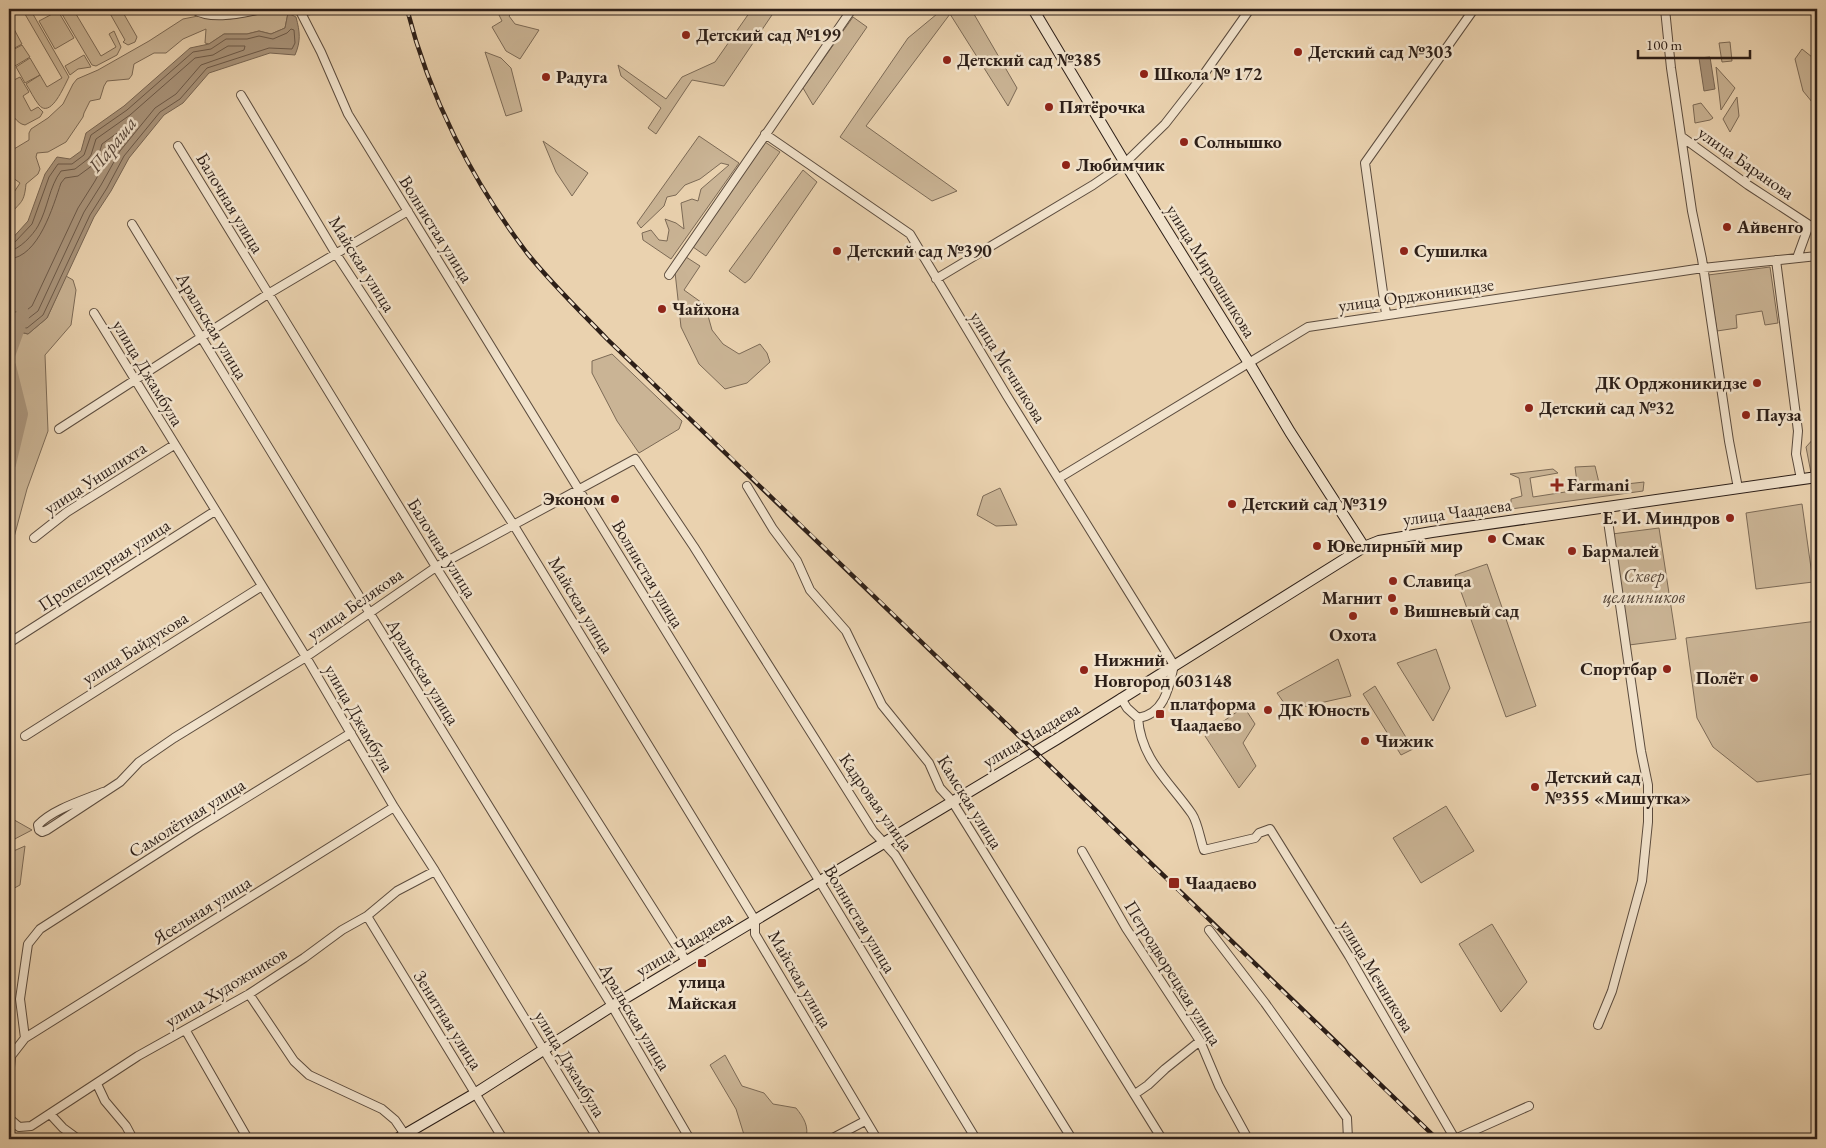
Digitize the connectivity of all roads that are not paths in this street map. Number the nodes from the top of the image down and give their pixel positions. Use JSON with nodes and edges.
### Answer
{"nodes":[{"id":1,"x":193,"y":9,"type":"edge"},
{"id":2,"x":262,"y":9,"type":"edge"},
{"id":3,"x":299,"y":9,"type":"edge"},
{"id":4,"x":852,"y":9,"type":"edge"},
{"id":5,"x":1033,"y":9,"type":"edge"},
{"id":6,"x":1250,"y":9,"type":"edge"},
{"id":7,"x":1474,"y":9,"type":"edge"},
{"id":8,"x":1665,"y":9,"type":"edge"},
{"id":9,"x":241,"y":95,"type":"dead end"},
{"id":10,"x":765,"y":134,"type":"junction"},
{"id":11,"x":1682,"y":137,"type":"junction"},
{"id":12,"x":178,"y":146,"type":"dead end"},
{"id":13,"x":1125,"y":162,"type":"junction"},
{"id":14,"x":408,"y":211,"type":"junction"},
{"id":15,"x":132,"y":224,"type":"dead end"},
{"id":16,"x":1809,"y":225,"type":"junction"},
{"id":17,"x":1817,"y":230,"type":"edge"},
{"id":18,"x":336,"y":254,"type":"junction"},
{"id":19,"x":1817,"y":256,"type":"edge"},
{"id":20,"x":1797,"y":258,"type":"junction"},
{"id":21,"x":1776,"y":260,"type":"junction"},
{"id":22,"x":1703,"y":268,"type":"junction"},
{"id":23,"x":669,"y":275,"type":"dead end"},
{"id":24,"x":936,"y":279,"type":"junction"},
{"id":25,"x":268,"y":294,"type":"junction"},
{"id":26,"x":94,"y":313,"type":"dead end"},
{"id":27,"x":1386,"y":314,"type":"junction"},
{"id":28,"x":201,"y":338,"type":"junction"},
{"id":29,"x":1249,"y":363,"type":"junction"},
{"id":30,"x":135,"y":379,"type":"junction"},
{"id":31,"x":59,"y":429,"type":"dead end"},
{"id":32,"x":174,"y":445,"type":"junction"},
{"id":33,"x":635,"y":459,"type":"joint"},
{"id":34,"x":1817,"y":477,"type":"edge"},
{"id":35,"x":1059,"y":478,"type":"junction"},
{"id":36,"x":1801,"y":479,"type":"junction"},
{"id":37,"x":747,"y":486,"type":"dead end"},
{"id":38,"x":1738,"y":488,"type":"junction"},
{"id":39,"x":580,"y":490,"type":"junction"},
{"id":40,"x":1606,"y":507,"type":"junction"},
{"id":41,"x":215,"y":511,"type":"junction"},
{"id":42,"x":514,"y":524,"type":"junction"},
{"id":43,"x":34,"y":538,"type":"dead end"},
{"id":44,"x":1364,"y":547,"type":"junction"},
{"id":45,"x":436,"y":567,"type":"junction"},
{"id":46,"x":262,"y":586,"type":"junction"},
{"id":47,"x":369,"y":612,"type":"junction"},
{"id":48,"x":9,"y":643,"type":"edge"},
{"id":49,"x":306,"y":657,"type":"junction"},
{"id":50,"x":1174,"y":665,"type":"junction"},
{"id":51,"x":1121,"y":698,"type":"junction"},
{"id":52,"x":1138,"y":718,"type":"junction"},
{"id":53,"x":351,"y":733,"type":"junction"},
{"id":54,"x":25,"y":736,"type":"dead end"},
{"id":55,"x":104,"y":792,"type":"junction"},
{"id":56,"x":952,"y":801,"type":"junction"},
{"id":57,"x":394,"y":807,"type":"junction"},
{"id":58,"x":885,"y":843,"type":"junction"},
{"id":59,"x":1082,"y":851,"type":"dead end"},
{"id":60,"x":435,"y":871,"type":"junction"},
{"id":61,"x":820,"y":882,"type":"junction"},
{"id":62,"x":367,"y":916,"type":"junction"},
{"id":63,"x":755,"y":920,"type":"junction"},
{"id":64,"x":1210,"y":930,"type":"dead end"},
{"id":65,"x":686,"y":961,"type":"junction"},
{"id":66,"x":248,"y":994,"type":"junction"},
{"id":67,"x":612,"y":1006,"type":"junction"},
{"id":68,"x":1598,"y":1025,"type":"dead end"},
{"id":69,"x":186,"y":1031,"type":"junction"},
{"id":70,"x":26,"y":1038,"type":"junction"},
{"id":71,"x":1200,"y":1041,"type":"junction"},
{"id":72,"x":545,"y":1050,"type":"junction"},
{"id":73,"x":9,"y":1078,"type":"edge"},
{"id":74,"x":97,"y":1084,"type":"junction"},
{"id":75,"x":476,"y":1093,"type":"junction"},
{"id":76,"x":1135,"y":1094,"type":"junction"},
{"id":77,"x":1529,"y":1106,"type":"dead end"},
{"id":78,"x":9,"y":1113,"type":"edge"},
{"id":79,"x":51,"y":1115,"type":"junction"},
{"id":80,"x":865,"y":1120,"type":"junction"},
{"id":81,"x":688,"y":1136,"type":"dead end"},
{"id":82,"x":404,"y":1138,"type":"edge"},
{"id":83,"x":78,"y":1139,"type":"edge"},
{"id":84,"x":133,"y":1139,"type":"edge"},
{"id":85,"x":248,"y":1139,"type":"edge"},
{"id":86,"x":503,"y":1139,"type":"edge"},
{"id":87,"x":598,"y":1139,"type":"edge"},
{"id":88,"x":831,"y":1139,"type":"edge"},
{"id":89,"x":877,"y":1139,"type":"edge"},
{"id":90,"x":976,"y":1139,"type":"edge"},
{"id":91,"x":1072,"y":1139,"type":"edge"},
{"id":92,"x":1162,"y":1139,"type":"edge"},
{"id":93,"x":1248,"y":1139,"type":"edge"},
{"id":94,"x":1348,"y":1139,"type":"edge"},
{"id":95,"x":1455,"y":1139,"type":"edge"}],
"edges":[{"from":1,"to":2,"type":"street"},
{"from":3,"to":14,"type":"street","name":"Волнистая улица"},
{"from":4,"to":10,"type":"street"},
{"from":5,"to":13,"type":"street","name":"улица Мирошникова"},
{"from":6,"to":13,"type":"street"},
{"from":7,"to":27,"type":"street"},
{"from":8,"to":11,"type":"street","name":"улица Баранова"},
{"from":9,"to":18,"type":"street","name":"Майская улица"},
{"from":10,"to":23,"type":"street"},
{"from":10,"to":24,"type":"street","name":"улица Мечникова"},
{"from":11,"to":16,"type":"street","name":"улица Баранова"},
{"from":11,"to":22,"type":"street","name":"улица Баранова"},
{"from":12,"to":25,"type":"street","name":"Балочная улица"},
{"from":13,"to":24,"type":"street"},
{"from":13,"to":29,"type":"street","name":"улица Мирошникова"},
{"from":14,"to":18,"type":"street"},
{"from":14,"to":39,"type":"street","name":"Волнистая улица"},
{"from":15,"to":28,"type":"street","name":"Аральская улица"},
{"from":16,"to":17,"type":"street","name":"улица Баранова"},
{"from":16,"to":20,"type":"street"},
{"from":18,"to":25,"type":"street"},
{"from":18,"to":42,"type":"street","name":"Майская улица"},
{"from":19,"to":20,"type":"street","name":"улица Орджоникидзе"},
{"from":20,"to":21,"type":"street","name":"улица Орджоникидзе"},
{"from":21,"to":22,"type":"street","name":"улица Орджоникидзе"},
{"from":21,"to":36,"type":"street"},
{"from":22,"to":27,"type":"street","name":"улица Орджоникидзе"},
{"from":22,"to":38,"type":"street","name":"улица Баранова"},
{"from":24,"to":35,"type":"street","name":"улица Мечникова"},
{"from":25,"to":28,"type":"street"},
{"from":25,"to":45,"type":"street","name":"Балочная улица"},
{"from":26,"to":30,"type":"street","name":"улица Джамбула"},
{"from":27,"to":29,"type":"street","name":"улица Орджоникидзе"},
{"from":28,"to":30,"type":"street"},
{"from":28,"to":47,"type":"street","name":"Аральская улица"},
{"from":29,"to":35,"type":"street","name":"улица Орджоникидзе"},
{"from":29,"to":44,"type":"street","name":"улица Мирошникова"},
{"from":30,"to":31,"type":"street"},
{"from":30,"to":32,"type":"street","name":"улица Джамбула"},
{"from":32,"to":41,"type":"street","name":"улица Джамбула"},
{"from":32,"to":43,"type":"street","name":"улица Уншлихта"},
{"from":33,"to":39,"type":"street","name":"улица Белякова"},
{"from":33,"to":58,"type":"street","name":"Кадровая улица"},
{"from":34,"to":36,"type":"street","name":"улица Чаадаева"},
{"from":35,"to":50,"type":"street","name":"улица Мечникова"},
{"from":36,"to":38,"type":"street","name":"улица Чаадаева"},
{"from":37,"to":56,"type":"street","name":"Камская улица"},
{"from":38,"to":40,"type":"street","name":"улица Чаадаева"},
{"from":39,"to":42,"type":"street","name":"улица Белякова"},
{"from":39,"to":61,"type":"street","name":"Волнистая улица"},
{"from":40,"to":44,"type":"street","name":"улица Чаадаева"},
{"from":40,"to":68,"type":"street"},
{"from":41,"to":46,"type":"street","name":"улица Джамбула"},
{"from":41,"to":48,"type":"street","name":"Пропеллерная улица"},
{"from":42,"to":45,"type":"street","name":"улица Белякова"},
{"from":42,"to":63,"type":"street","name":"Майская улица"},
{"from":44,"to":50,"type":"street","name":"улица Чаадаева"},
{"from":45,"to":47,"type":"street","name":"улица Белякова"},
{"from":45,"to":65,"type":"street","name":"Балочная улица"},
{"from":46,"to":49,"type":"street","name":"улица Джамбула"},
{"from":46,"to":54,"type":"street","name":"улица Байдукова"},
{"from":47,"to":49,"type":"street","name":"улица Белякова"},
{"from":47,"to":67,"type":"street","name":"Аральская улица"},
{"from":49,"to":53,"type":"street","name":"улица Джамбула"},
{"from":49,"to":55,"type":"street","name":"улица Белякова"},
{"from":50,"to":51,"type":"street","name":"улица Чаадаева"},
{"from":50,"to":52,"type":"street"},
{"from":51,"to":52,"type":"street"},
{"from":51,"to":56,"type":"street","name":"улица Чаадаева"},
{"from":52,"to":95,"type":"street","name":"улица Мечникова"},
{"from":53,"to":57,"type":"street","name":"улица Джамбула"},
{"from":53,"to":70,"type":"street","name":"Самолётная улица"},
{"from":55,"to":55,"type":"street","name":"улица Белякова"},
{"from":56,"to":58,"type":"street","name":"улица Чаадаева"},
{"from":56,"to":76,"type":"street","name":"Камская улица"},
{"from":57,"to":60,"type":"street","name":"улица Джамбула"},
{"from":57,"to":70,"type":"street","name":"Ясельная улица"},
{"from":58,"to":61,"type":"street","name":"улица Чаадаева"},
{"from":58,"to":91,"type":"street","name":"Кадровая улица"},
{"from":59,"to":71,"type":"street","name":"Петродворецкая улица"},
{"from":60,"to":62,"type":"street","name":"улица Художников"},
{"from":60,"to":72,"type":"street","name":"улица Джамбула"},
{"from":61,"to":63,"type":"street","name":"улица Чаадаева"},
{"from":61,"to":90,"type":"street","name":"Волнистая улица"},
{"from":62,"to":66,"type":"street","name":"улица Художников"},
{"from":62,"to":75,"type":"street","name":"Зенитная улица"},
{"from":63,"to":65,"type":"street","name":"улица Чаадаева"},
{"from":63,"to":80,"type":"street","name":"Майская улица"},
{"from":64,"to":94,"type":"street"},
{"from":65,"to":67,"type":"street","name":"улица Чаадаева"},
{"from":66,"to":69,"type":"street","name":"улица Художников"},
{"from":66,"to":82,"type":"street"},
{"from":67,"to":72,"type":"street","name":"улица Чаадаева"},
{"from":67,"to":81,"type":"street","name":"Аральская улица"},
{"from":69,"to":74,"type":"street","name":"улица Художников"},
{"from":69,"to":85,"type":"street"},
{"from":70,"to":73,"type":"street"},
{"from":71,"to":76,"type":"street"},
{"from":71,"to":93,"type":"street","name":"Петродворецкая улица"},
{"from":72,"to":75,"type":"street","name":"улица Чаадаева"},
{"from":72,"to":87,"type":"street","name":"улица Джамбула"},
{"from":74,"to":79,"type":"street","name":"улица Художников"},
{"from":74,"to":84,"type":"street"},
{"from":75,"to":82,"type":"street","name":"улица Чаадаева"},
{"from":75,"to":86,"type":"street","name":"Зенитная улица"},
{"from":76,"to":92,"type":"street","name":"Камская улица"},
{"from":77,"to":95,"type":"street","name":"улица Мечникова"},
{"from":78,"to":79,"type":"street","name":"улица Художников"},
{"from":79,"to":83,"type":"street"},
{"from":80,"to":88,"type":"street"},
{"from":80,"to":89,"type":"street","name":"Майская улица"}]}
